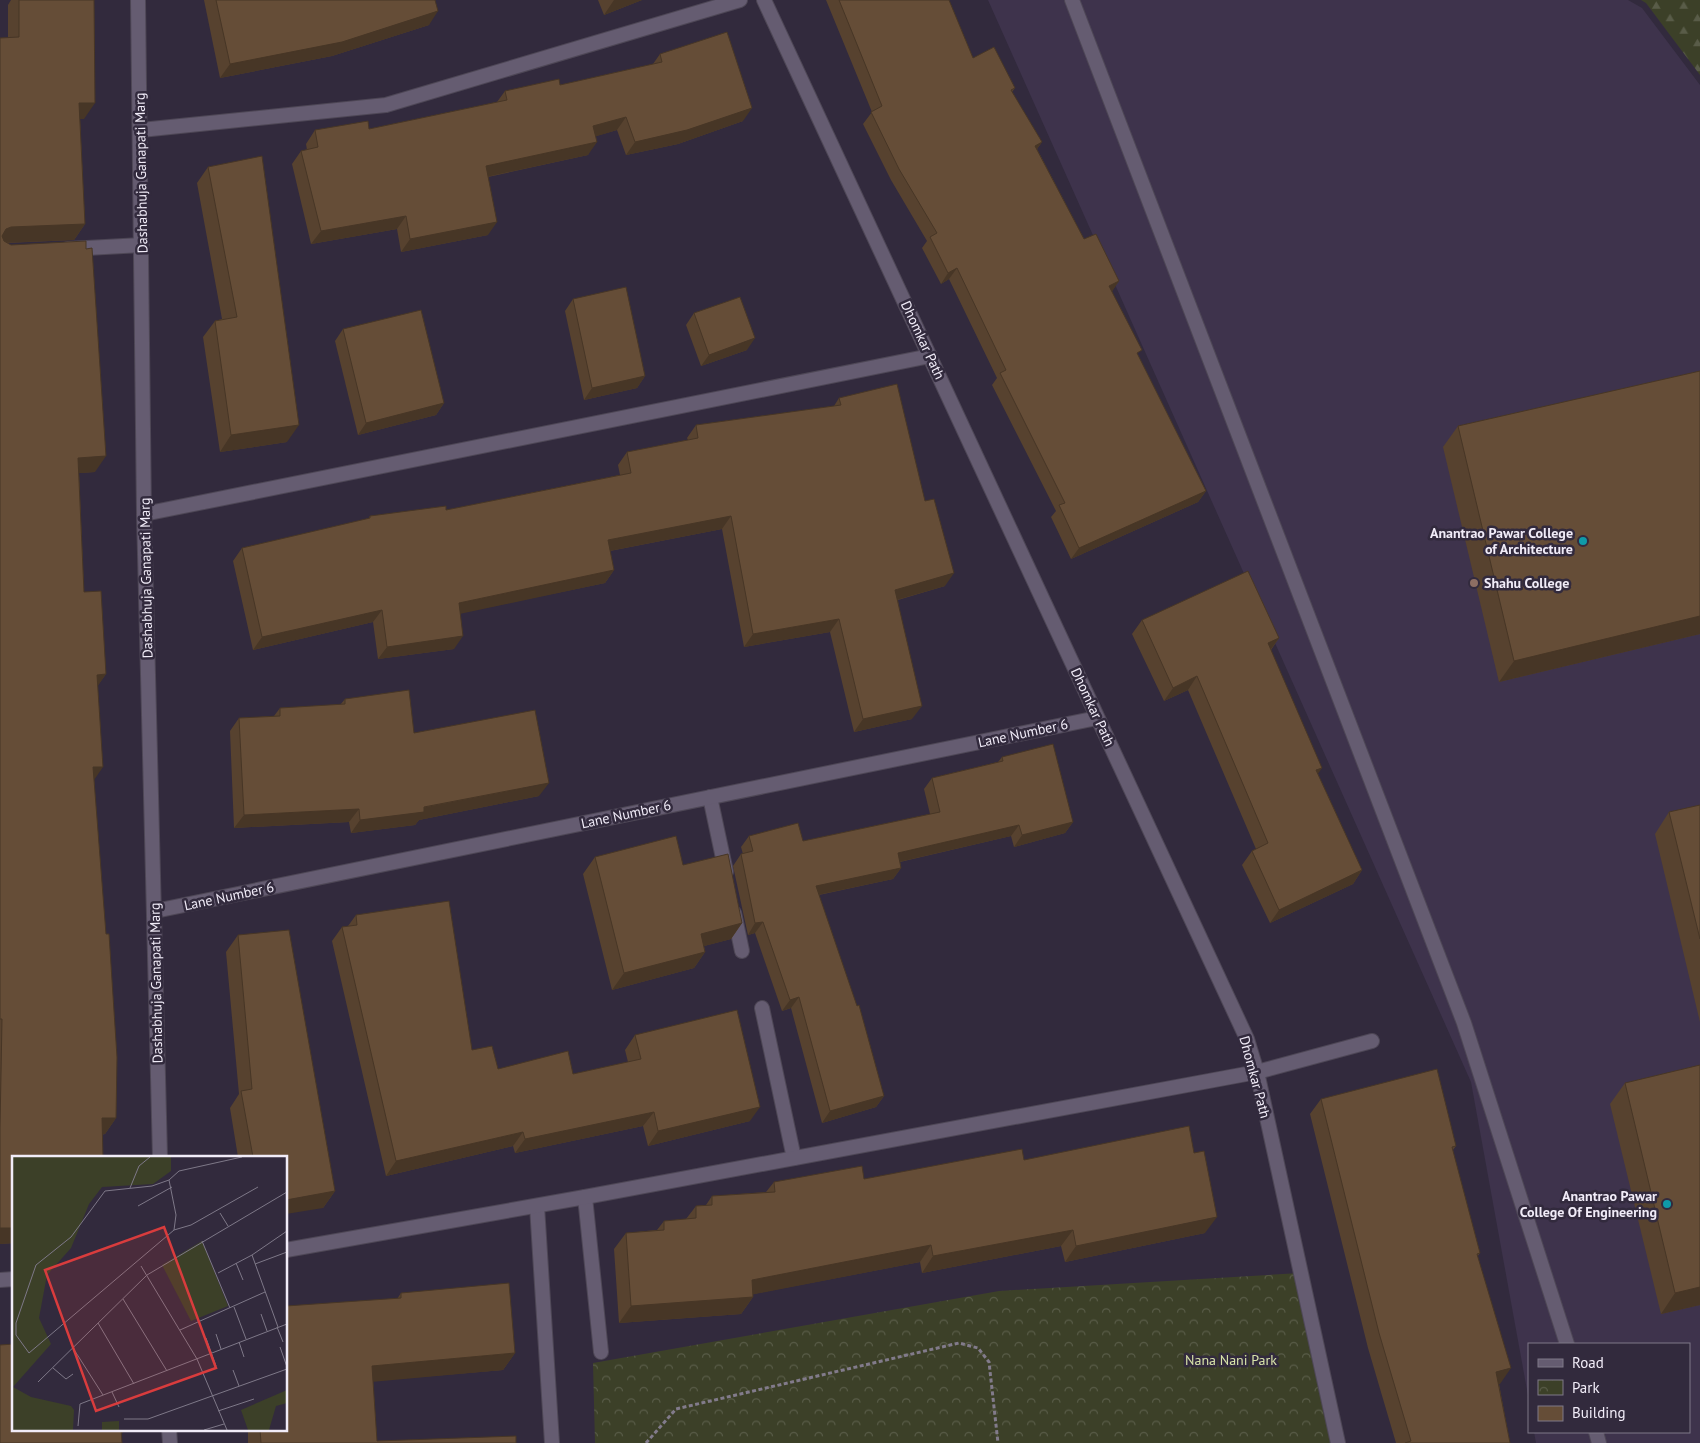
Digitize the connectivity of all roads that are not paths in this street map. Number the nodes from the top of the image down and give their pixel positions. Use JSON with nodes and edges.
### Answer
{"nodes":[{"id":1,"x":138,"y":0,"type":"edge"},
{"id":2,"x":740,"y":0,"type":"edge"},
{"id":3,"x":764,"y":0,"type":"edge"},
{"id":4,"x":1072,"y":0,"type":"edge"},
{"id":5,"x":141,"y":130,"type":"junction"},
{"id":6,"x":142,"y":245,"type":"junction"},
{"id":7,"x":57,"y":250,"type":"edge"},
{"id":8,"x":930,"y":356,"type":"junction"},
{"id":9,"x":144,"y":514,"type":"junction"},
{"id":10,"x":1097,"y":718,"type":"junction"},
{"id":11,"x":710,"y":797,"type":"junction"},
{"id":12,"x":728,"y":885,"type":"edge"},
{"id":13,"x":732,"y":904,"type":"edge"},
{"id":14,"x":155,"y":912,"type":"junction"},
{"id":15,"x":742,"y":951,"type":"edge"},
{"id":16,"x":762,"y":1008,"type":"dead end"},
{"id":17,"x":1372,"y":1041,"type":"dead end"},
{"id":18,"x":1257,"y":1072,"type":"junction"},
{"id":19,"x":160,"y":1156,"type":"edge"},
{"id":20,"x":794,"y":1158,"type":"junction"},
{"id":21,"x":585,"y":1197,"type":"junction"},
{"id":22,"x":537,"y":1206,"type":"junction"},
{"id":23,"x":288,"y":1250,"type":"edge"},
{"id":24,"x":1567,"y":1343,"type":"edge"},
{"id":25,"x":601,"y":1352,"type":"dead end"},
{"id":26,"x":169,"y":1430,"type":"edge"},
{"id":27,"x":170,"y":1443,"type":"edge"},
{"id":28,"x":552,"y":1443,"type":"edge"},
{"id":29,"x":1338,"y":1443,"type":"edge"}],
"edges":[{"from":1,"to":5,"type":"street","name":"Dashabhuja Ganapati Marg"},
{"from":2,"to":5,"type":"street"},
{"from":3,"to":8,"type":"street","name":"Dhomkar Path"},
{"from":4,"to":24,"type":"street"},
{"from":5,"to":6,"type":"street","name":"Dashabhuja Ganapati Marg"},
{"from":6,"to":7,"type":"street"},
{"from":6,"to":9,"type":"street","name":"Dashabhuja Ganapati Marg"},
{"from":8,"to":9,"type":"street"},
{"from":8,"to":10,"type":"street","name":"Dhomkar Path"},
{"from":9,"to":14,"type":"street","name":"Dashabhuja Ganapati Marg"},
{"from":10,"to":11,"type":"street","name":"Lane Number 6"},
{"from":10,"to":18,"type":"street","name":"Dhomkar Path"},
{"from":11,"to":12,"type":"street"},
{"from":11,"to":14,"type":"street","name":"Lane Number 6"},
{"from":13,"to":15,"type":"street"},
{"from":14,"to":19,"type":"street","name":"Dashabhuja Ganapati Marg"},
{"from":16,"to":20,"type":"street"},
{"from":17,"to":18,"type":"street"},
{"from":18,"to":20,"type":"street"},
{"from":18,"to":29,"type":"street","name":"Dhomkar Path"},
{"from":20,"to":21,"type":"street"},
{"from":21,"to":22,"type":"street"},
{"from":21,"to":25,"type":"street"},
{"from":22,"to":23,"type":"street"},
{"from":22,"to":28,"type":"street"},
{"from":26,"to":27,"type":"street"}]}
